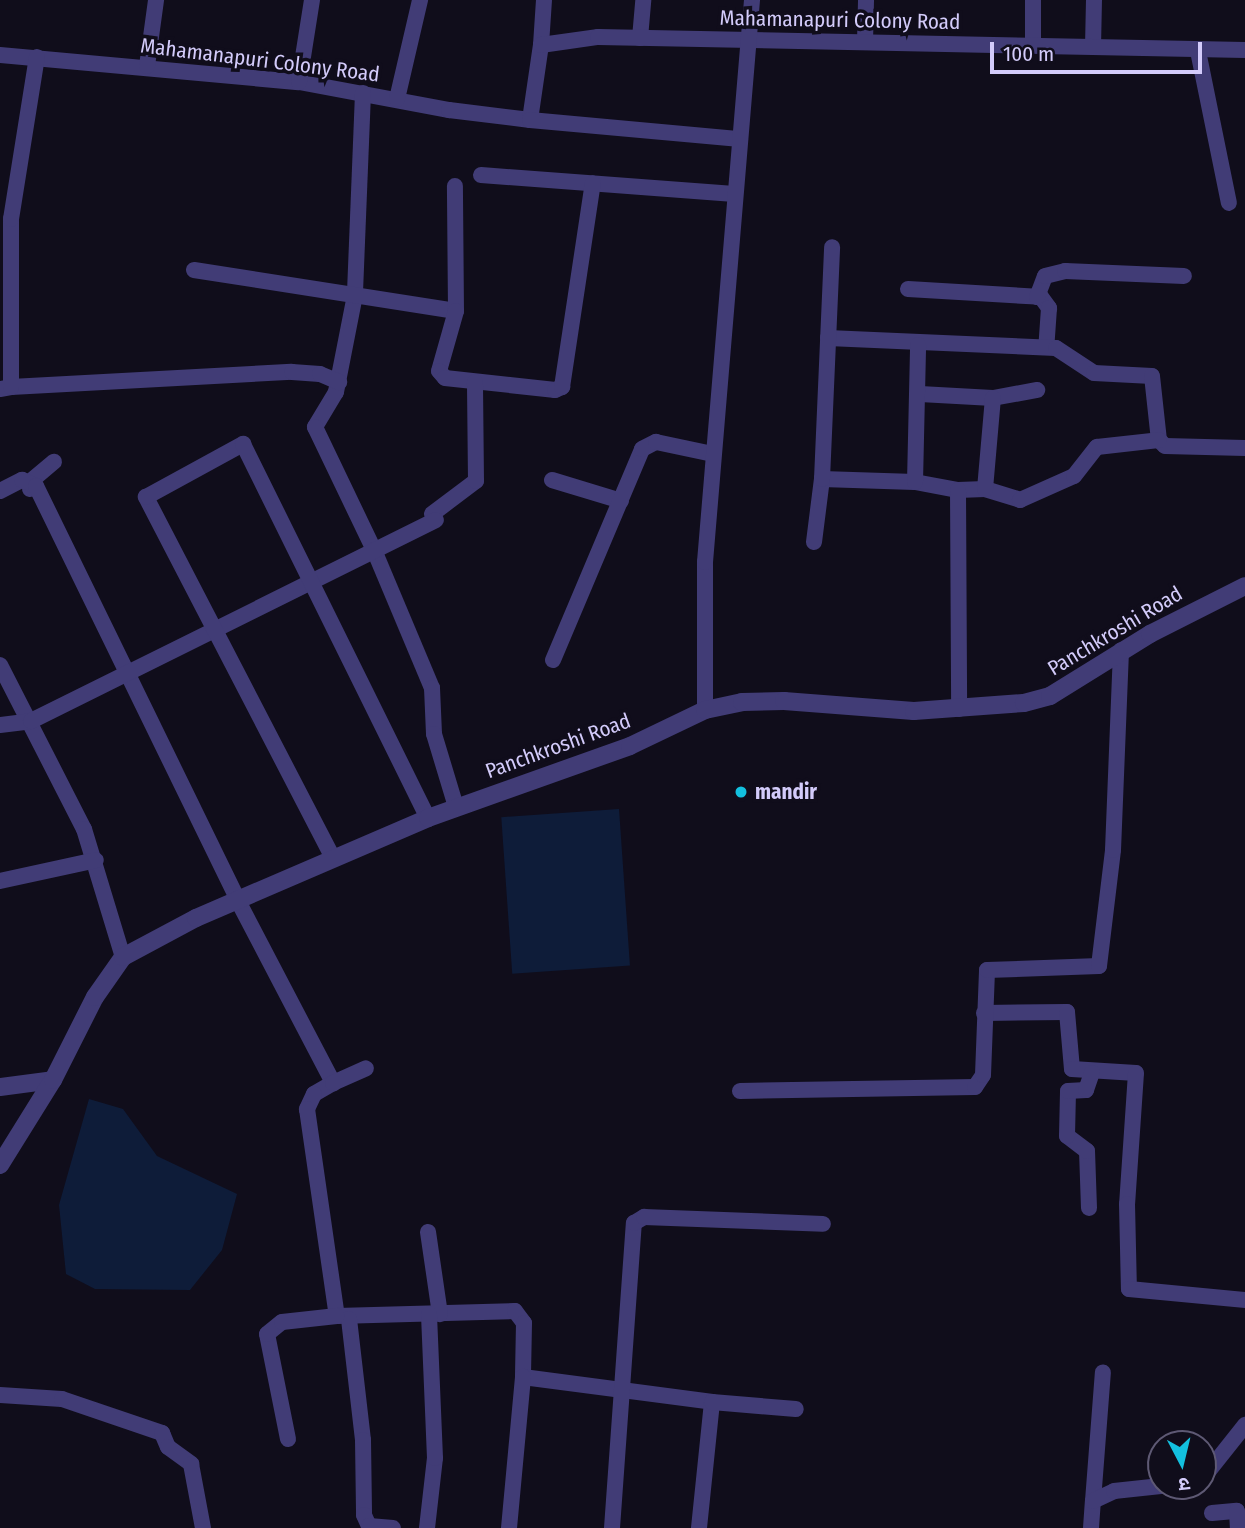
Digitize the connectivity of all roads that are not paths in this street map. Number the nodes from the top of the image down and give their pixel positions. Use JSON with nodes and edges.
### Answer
{"nodes":[{"id":1,"x":156,"y":0,"type":"edge"},
{"id":2,"x":312,"y":0,"type":"edge"},
{"id":3,"x":420,"y":0,"type":"edge"},
{"id":4,"x":544,"y":0,"type":"edge"},
{"id":5,"x":643,"y":0,"type":"edge"},
{"id":6,"x":752,"y":0,"type":"edge"},
{"id":7,"x":866,"y":0,"type":"edge"},
{"id":8,"x":1033,"y":0,"type":"edge"},
{"id":9,"x":1094,"y":0,"type":"edge"},
{"id":10,"x":640,"y":38,"type":"junction"},
{"id":11,"x":748,"y":41,"type":"junction"},
{"id":12,"x":865,"y":42,"type":"junction"},
{"id":13,"x":1033,"y":43,"type":"junction"},
{"id":14,"x":541,"y":45,"type":"junction"},
{"id":15,"x":1093,"y":47,"type":"junction"},
{"id":16,"x":1245,"y":50,"type":"edge"},
{"id":17,"x":1198,"y":51,"type":"junction"},
{"id":18,"x":0,"y":55,"type":"edge"},
{"id":19,"x":37,"y":57,"type":"junction"},
{"id":20,"x":147,"y":66,"type":"junction"},
{"id":21,"x":299,"y":82,"type":"junction"},
{"id":22,"x":363,"y":93,"type":"junction"},
{"id":23,"x":397,"y":99,"type":"junction"},
{"id":24,"x":530,"y":120,"type":"junction"},
{"id":25,"x":740,"y":139,"type":"junction"},
{"id":26,"x":481,"y":175,"type":"dead end"},
{"id":27,"x":593,"y":183,"type":"junction"},
{"id":28,"x":455,"y":186,"type":"dead end"},
{"id":29,"x":734,"y":194,"type":"junction"},
{"id":30,"x":1229,"y":203,"type":"dead end"},
{"id":31,"x":832,"y":247,"type":"dead end"},
{"id":32,"x":194,"y":270,"type":"dead end"},
{"id":33,"x":1184,"y":276,"type":"dead end"},
{"id":34,"x":908,"y":289,"type":"dead end"},
{"id":35,"x":355,"y":295,"type":"junction"},
{"id":36,"x":1037,"y":296,"type":"junction"},
{"id":37,"x":5,"y":306,"type":"edge"},
{"id":38,"x":456,"y":311,"type":"junction"},
{"id":39,"x":828,"y":338,"type":"junction"},
{"id":40,"x":918,"y":345,"type":"junction"},
{"id":41,"x":1046,"y":347,"type":"junction"},
{"id":42,"x":339,"y":382,"type":"junction"},
{"id":43,"x":475,"y":382,"type":"junction"},
{"id":44,"x":5,"y":388,"type":"edge"},
{"id":45,"x":1037,"y":390,"type":"dead end"},
{"id":46,"x":920,"y":394,"type":"junction"},
{"id":47,"x":993,"y":397,"type":"junction"},
{"id":48,"x":1159,"y":440,"type":"junction"},
{"id":49,"x":1245,"y":448,"type":"edge"},
{"id":50,"x":713,"y":454,"type":"junction"},
{"id":51,"x":54,"y":462,"type":"dead end"},
{"id":52,"x":822,"y":479,"type":"junction"},
{"id":53,"x":552,"y":480,"type":"dead end"},
{"id":54,"x":915,"y":482,"type":"junction"},
{"id":55,"x":31,"y":485,"type":"junction"},
{"id":56,"x":985,"y":489,"type":"junction"},
{"id":57,"x":958,"y":490,"type":"junction"},
{"id":58,"x":0,"y":491,"type":"edge"},
{"id":59,"x":621,"y":501,"type":"junction"},
{"id":60,"x":814,"y":542,"type":"dead end"},
{"id":61,"x":374,"y":550,"type":"junction"},
{"id":62,"x":309,"y":584,"type":"junction"},
{"id":63,"x":1245,"y":586,"type":"edge"},
{"id":64,"x":217,"y":630,"type":"junction"},
{"id":65,"x":1121,"y":650,"type":"junction"},
{"id":66,"x":552,"y":660,"type":"dead end"},
{"id":67,"x":0,"y":665,"type":"edge"},
{"id":68,"x":126,"y":673,"type":"junction"},
{"id":69,"x":959,"y":709,"type":"junction"},
{"id":70,"x":705,"y":710,"type":"junction"},
{"id":71,"x":32,"y":722,"type":"junction"},
{"id":72,"x":0,"y":725,"type":"edge"},
{"id":73,"x":456,"y":807,"type":"junction"},
{"id":74,"x":428,"y":818,"type":"junction"},
{"id":75,"x":332,"y":858,"type":"junction"},
{"id":76,"x":96,"y":860,"type":"junction"},
{"id":77,"x":0,"y":881,"type":"edge"},
{"id":78,"x":237,"y":899,"type":"junction"},
{"id":79,"x":123,"y":957,"type":"junction"},
{"id":80,"x":984,"y":1013,"type":"junction"},
{"id":81,"x":366,"y":1068,"type":"dead end"},
{"id":82,"x":1092,"y":1073,"type":"junction"},
{"id":83,"x":53,"y":1080,"type":"junction"},
{"id":84,"x":332,"y":1083,"type":"junction"},
{"id":85,"x":0,"y":1087,"type":"edge"},
{"id":86,"x":740,"y":1091,"type":"dead end"},
{"id":87,"x":0,"y":1165,"type":"edge"},
{"id":88,"x":1089,"y":1208,"type":"dead end"},
{"id":89,"x":823,"y":1224,"type":"dead end"},
{"id":90,"x":428,"y":1232,"type":"dead end"},
{"id":91,"x":1245,"y":1300,"type":"edge"},
{"id":92,"x":434,"y":1314,"type":"junction"},
{"id":93,"x":343,"y":1317,"type":"junction"},
{"id":94,"x":1103,"y":1372,"type":"dead end"},
{"id":95,"x":523,"y":1377,"type":"junction"},
{"id":96,"x":622,"y":1388,"type":"junction"},
{"id":97,"x":0,"y":1395,"type":"edge"},
{"id":98,"x":712,"y":1402,"type":"junction"},
{"id":99,"x":796,"y":1409,"type":"dead end"},
{"id":100,"x":1245,"y":1425,"type":"edge"},
{"id":101,"x":288,"y":1439,"type":"dead end"},
{"id":102,"x":1217,"y":1460,"type":"edge"},
{"id":103,"x":1147,"y":1487,"type":"edge"},
{"id":104,"x":1093,"y":1502,"type":"junction"},
{"id":105,"x":1241,"y":1511,"type":"edge"},
{"id":106,"x":1212,"y":1513,"type":"dead end"},
{"id":107,"x":203,"y":1528,"type":"edge"},
{"id":108,"x":393,"y":1528,"type":"edge"},
{"id":109,"x":427,"y":1528,"type":"edge"},
{"id":110,"x":509,"y":1528,"type":"edge"},
{"id":111,"x":612,"y":1528,"type":"edge"},
{"id":112,"x":699,"y":1528,"type":"edge"},
{"id":113,"x":1091,"y":1528,"type":"edge"},
{"id":114,"x":1238,"y":1528,"type":"edge"}],
"edges":[{"from":1,"to":20,"type":"street"},
{"from":2,"to":21,"type":"street"},
{"from":3,"to":23,"type":"street"},
{"from":4,"to":14,"type":"street"},
{"from":5,"to":10,"type":"street"},
{"from":6,"to":11,"type":"street"},
{"from":7,"to":12,"type":"street"},
{"from":8,"to":13,"type":"street"},
{"from":9,"to":15,"type":"street"},
{"from":10,"to":11,"type":"street","name":"Mahamanapuri Colony Road"},
{"from":10,"to":14,"type":"street","name":"Mahamanapuri Colony Road"},
{"from":11,"to":12,"type":"street","name":"Mahamanapuri Colony Road"},
{"from":11,"to":25,"type":"street"},
{"from":12,"to":13,"type":"street","name":"Mahamanapuri Colony Road"},
{"from":13,"to":15,"type":"street","name":"Mahamanapuri Colony Road"},
{"from":14,"to":24,"type":"street"},
{"from":15,"to":17,"type":"street","name":"Mahamanapuri Colony Road"},
{"from":16,"to":17,"type":"street","name":"Mahamanapuri Colony Road"},
{"from":17,"to":30,"type":"street"},
{"from":18,"to":19,"type":"street","name":"Mahamanapuri Colony Road"},
{"from":19,"to":20,"type":"street","name":"Mahamanapuri Colony Road"},
{"from":19,"to":37,"type":"street"},
{"from":20,"to":21,"type":"street","name":"Mahamanapuri Colony Road"},
{"from":21,"to":22,"type":"street","name":"Mahamanapuri Colony Road"},
{"from":22,"to":23,"type":"street","name":"Mahamanapuri Colony Road"},
{"from":22,"to":35,"type":"street"},
{"from":23,"to":24,"type":"street","name":"Mahamanapuri Colony Road"},
{"from":24,"to":25,"type":"street","name":"Mahamanapuri Colony Road"},
{"from":25,"to":29,"type":"street"},
{"from":26,"to":27,"type":"street"},
{"from":27,"to":29,"type":"street"},
{"from":27,"to":43,"type":"street"},
{"from":28,"to":38,"type":"street"},
{"from":29,"to":50,"type":"street"},
{"from":31,"to":39,"type":"street"},
{"from":32,"to":35,"type":"street"},
{"from":33,"to":36,"type":"street"},
{"from":34,"to":36,"type":"street"},
{"from":35,"to":38,"type":"street"},
{"from":35,"to":42,"type":"street"},
{"from":36,"to":41,"type":"street"},
{"from":37,"to":44,"type":"street"},
{"from":38,"to":43,"type":"street"},
{"from":39,"to":40,"type":"street"},
{"from":39,"to":52,"type":"street"},
{"from":40,"to":41,"type":"street"},
{"from":40,"to":46,"type":"street"},
{"from":41,"to":48,"type":"street"},
{"from":42,"to":44,"type":"street"},
{"from":42,"to":61,"type":"street"},
{"from":43,"to":61,"type":"street"},
{"from":45,"to":47,"type":"street"},
{"from":46,"to":47,"type":"street"},
{"from":46,"to":54,"type":"street"},
{"from":47,"to":56,"type":"street"},
{"from":48,"to":49,"type":"street"},
{"from":48,"to":56,"type":"street"},
{"from":50,"to":59,"type":"street"},
{"from":50,"to":70,"type":"street"},
{"from":51,"to":55,"type":"street"},
{"from":52,"to":54,"type":"street"},
{"from":52,"to":60,"type":"street"},
{"from":53,"to":59,"type":"street"},
{"from":54,"to":57,"type":"street"},
{"from":55,"to":58,"type":"street"},
{"from":55,"to":68,"type":"street"},
{"from":56,"to":57,"type":"street"},
{"from":57,"to":69,"type":"street"},
{"from":59,"to":66,"type":"street"},
{"from":61,"to":62,"type":"street"},
{"from":61,"to":73,"type":"street"},
{"from":62,"to":64,"type":"street"},
{"from":62,"to":64,"type":"street"},
{"from":62,"to":74,"type":"street"},
{"from":63,"to":65,"type":"street","name":"Panchkroshi Road"},
{"from":64,"to":68,"type":"street"},
{"from":64,"to":75,"type":"street"},
{"from":65,"to":69,"type":"street","name":"Panchkroshi Road"},
{"from":65,"to":80,"type":"street"},
{"from":67,"to":71,"type":"street"},
{"from":68,"to":71,"type":"street"},
{"from":68,"to":78,"type":"street"},
{"from":69,"to":70,"type":"street","name":"Panchkroshi Road"},
{"from":70,"to":73,"type":"street","name":"Panchkroshi Road"},
{"from":71,"to":72,"type":"street"},
{"from":71,"to":76,"type":"street"},
{"from":73,"to":74,"type":"street","name":"Panchkroshi Road"},
{"from":74,"to":75,"type":"street","name":"Panchkroshi Road"},
{"from":75,"to":78,"type":"street","name":"Panchkroshi Road"},
{"from":76,"to":77,"type":"street"},
{"from":76,"to":79,"type":"street"},
{"from":78,"to":79,"type":"street","name":"Panchkroshi Road"},
{"from":78,"to":84,"type":"street"},
{"from":79,"to":83,"type":"street","name":"Panchkroshi Road"},
{"from":80,"to":82,"type":"street"},
{"from":80,"to":86,"type":"street"},
{"from":81,"to":84,"type":"street"},
{"from":82,"to":88,"type":"street"},
{"from":82,"to":91,"type":"street"},
{"from":83,"to":85,"type":"street"},
{"from":83,"to":87,"type":"street","name":"Panchkroshi Road"},
{"from":84,"to":93,"type":"street"},
{"from":89,"to":96,"type":"street"},
{"from":90,"to":92,"type":"street"},
{"from":92,"to":93,"type":"street"},
{"from":92,"to":95,"type":"street"},
{"from":92,"to":109,"type":"street"},
{"from":93,"to":101,"type":"street"},
{"from":93,"to":108,"type":"street"},
{"from":94,"to":104,"type":"street"},
{"from":95,"to":96,"type":"street"},
{"from":95,"to":110,"type":"street"},
{"from":96,"to":98,"type":"street"},
{"from":96,"to":111,"type":"street"},
{"from":97,"to":107,"type":"street"},
{"from":98,"to":99,"type":"street"},
{"from":98,"to":112,"type":"street"},
{"from":100,"to":102,"type":"street"},
{"from":103,"to":104,"type":"street"},
{"from":104,"to":113,"type":"street"},
{"from":105,"to":106,"type":"street"},
{"from":105,"to":114,"type":"street"}]}
